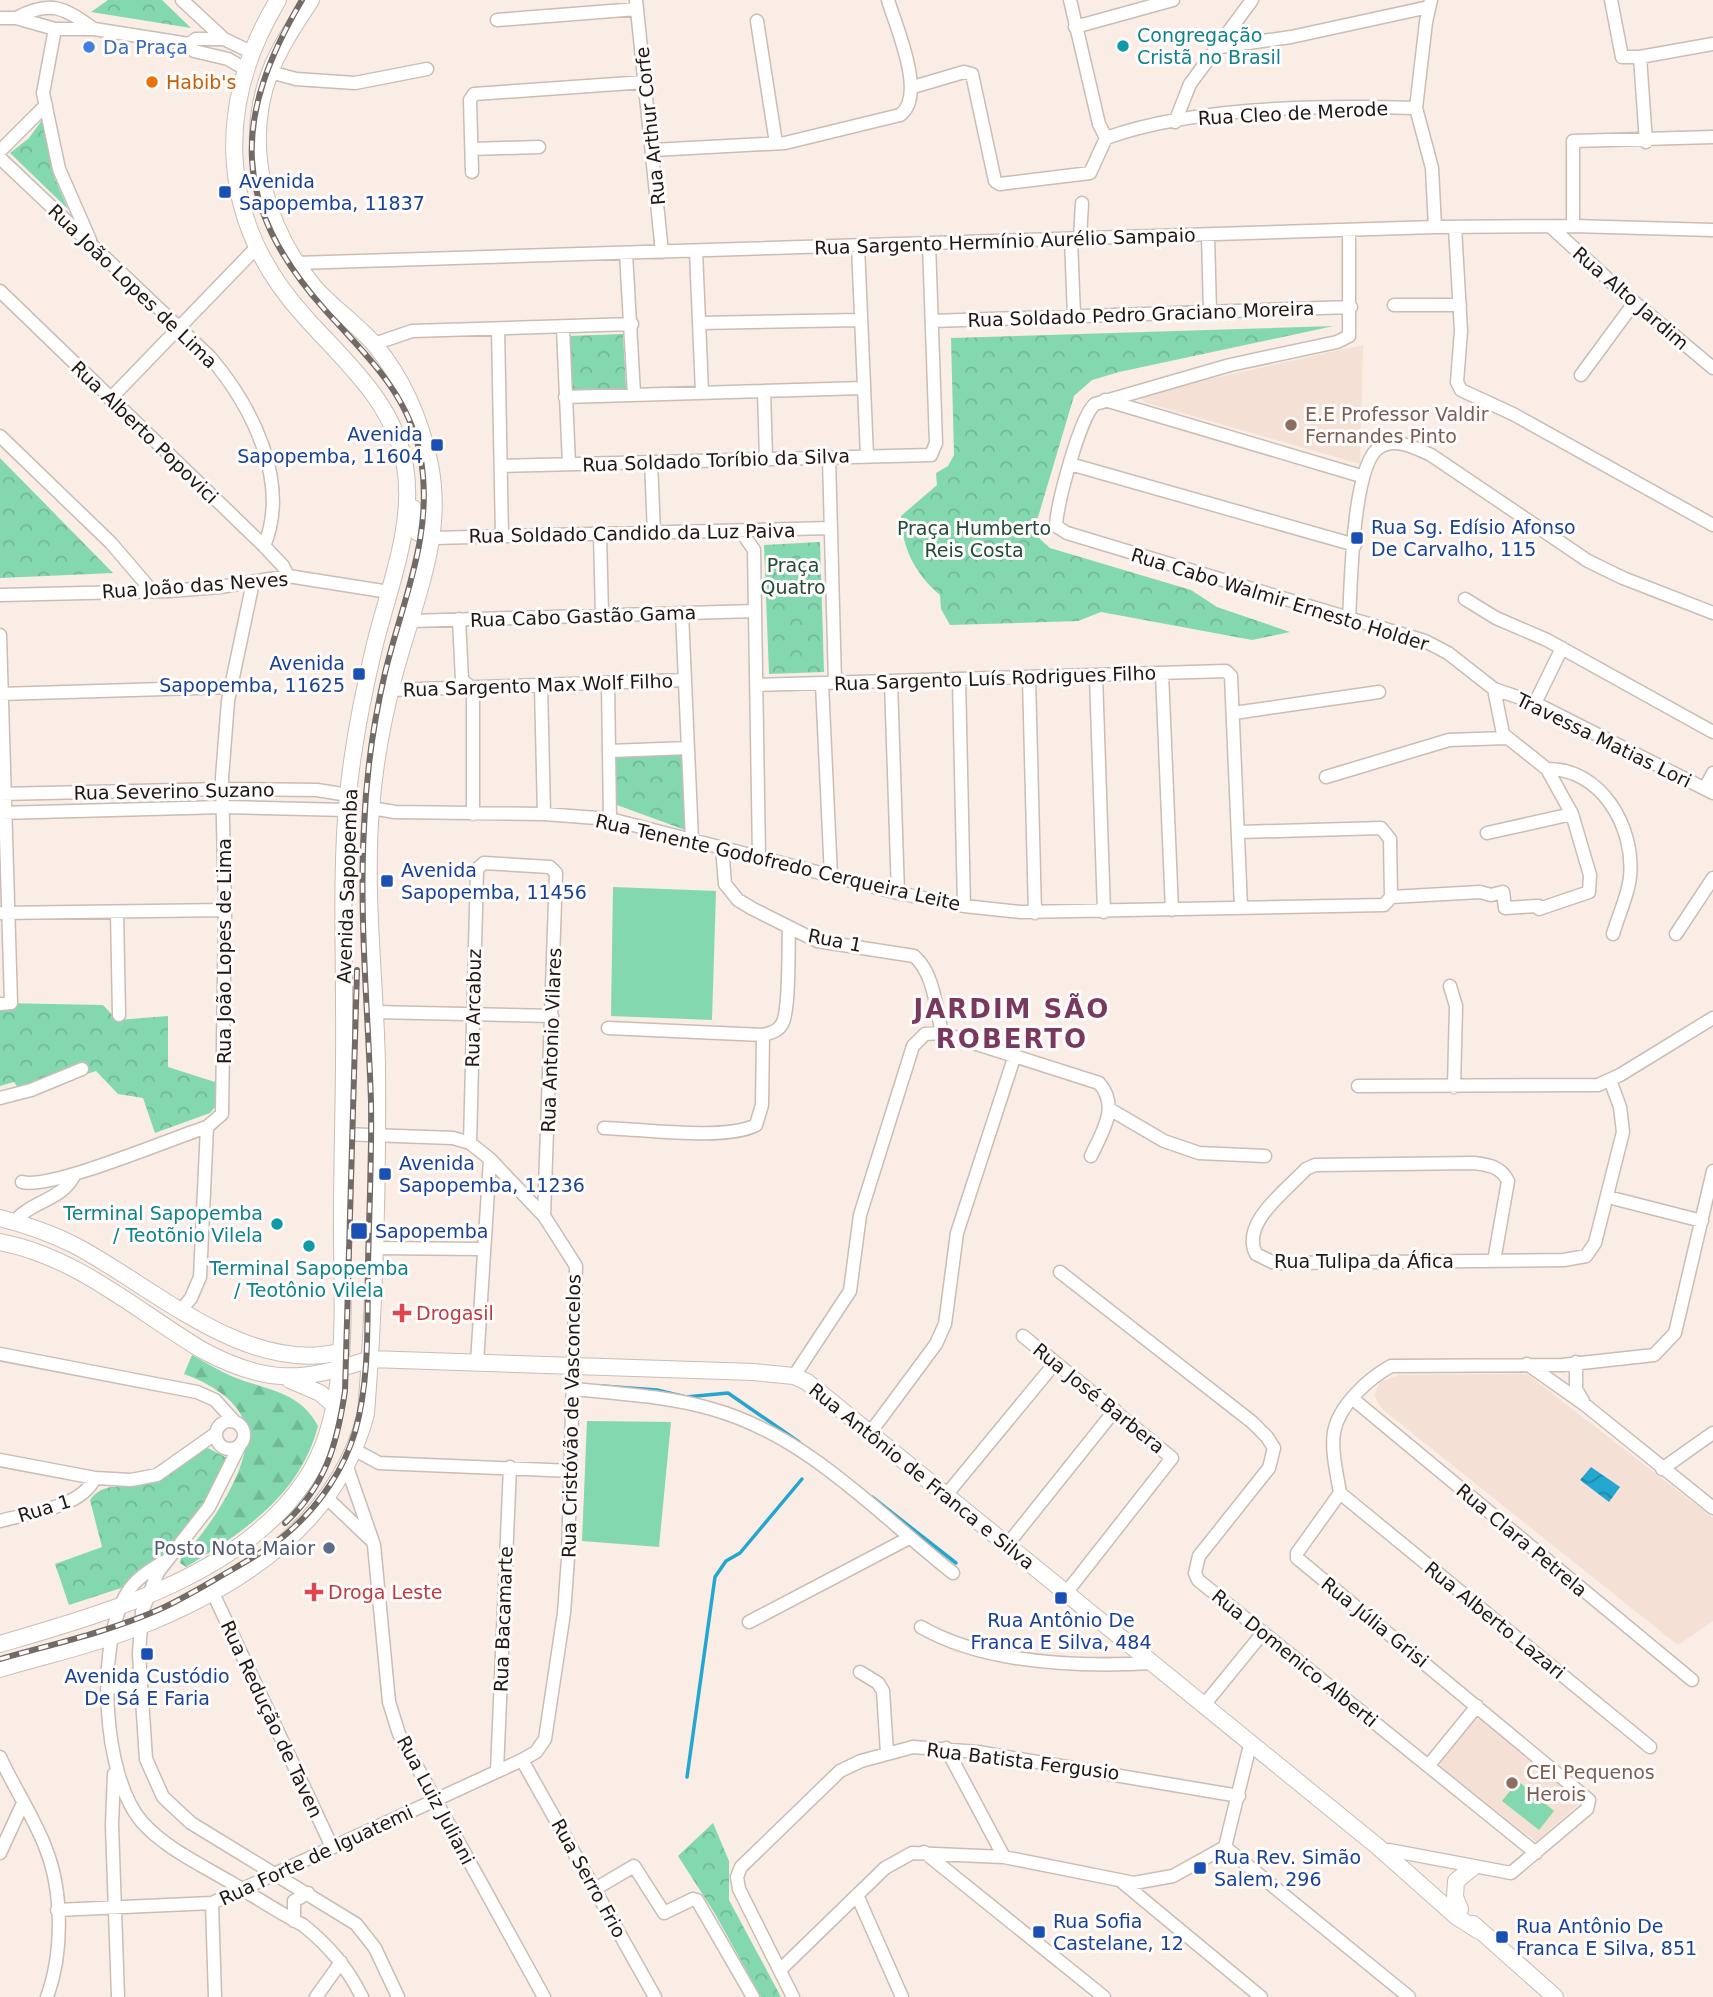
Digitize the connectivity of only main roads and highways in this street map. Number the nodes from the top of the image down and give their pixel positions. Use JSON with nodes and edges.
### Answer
{"nodes":[{"id":1,"x":278,"y":0,"type":"edge"},
{"id":2,"x":311,"y":0,"type":"edge"},
{"id":3,"x":251,"y":52,"type":"junction"},
{"id":4,"x":268,"y":79,"type":"junction"},
{"id":5,"x":407,"y":494,"type":"junction"},
{"id":6,"x":433,"y":538,"type":"junction"},
{"id":7,"x":348,"y":802,"type":"junction"},
{"id":8,"x":371,"y":808,"type":"junction"},
{"id":9,"x":7,"y":1220,"type":"edge"},
{"id":10,"x":0,"y":1242,"type":"edge"},
{"id":11,"x":198,"y":1320,"type":"junction"},
{"id":12,"x":183,"y":1339,"type":"junction"},
{"id":13,"x":339,"y":1352,"type":"junction"},
{"id":14,"x":370,"y":1359,"type":"junction"},
{"id":15,"x":338,"y":1370,"type":"junction"},
{"id":16,"x":284,"y":1378,"type":"junction"},
{"id":17,"x":335,"y":1406,"type":"junction"},
{"id":18,"x":319,"y":1457,"type":"junction"},
{"id":19,"x":328,"y":1499,"type":"junction"},
{"id":20,"x":0,"y":1644,"type":"edge"},
{"id":21,"x":0,"y":1669,"type":"edge"},
{"id":22,"x":1383,"y":1850,"type":"junction"},
{"id":23,"x":1472,"y":1868,"type":"road end"},
{"id":24,"x":1460,"y":1909,"type":"junction"},
{"id":25,"x":1479,"y":1931,"type":"junction"},
{"id":26,"x":1555,"y":1997,"type":"edge"}],
"edges":[{"from":1,"to":3,"type":"main road","name":"Avenida Sapopemba"},
{"from":2,"to":4,"type":"main road","name":"Avenida Sapopemba"},
{"from":3,"to":4,"type":"main road"},
{"from":3,"to":5,"type":"main road","name":"Avenida Sapopemba"},
{"from":4,"to":6,"type":"main road","name":"Avenida Sapopemba"},
{"from":5,"to":6,"type":"main road"},
{"from":5,"to":7,"type":"main road","name":"Avenida Sapopemba"},
{"from":6,"to":8,"type":"main road","name":"Avenida Sapopemba"},
{"from":7,"to":8,"type":"main road"},
{"from":7,"to":13,"type":"main road","name":"Avenida Sapopemba"},
{"from":8,"to":14,"type":"main road","name":"Avenida Sapopemba"},
{"from":9,"to":11,"type":"main road"},
{"from":10,"to":12,"type":"main road"},
{"from":11,"to":12,"type":"main road"},
{"from":11,"to":13,"type":"main road"},
{"from":12,"to":16,"type":"main road"},
{"from":13,"to":15,"type":"main road","name":"Avenida Sapopemba"},
{"from":14,"to":15,"type":"main road"},
{"from":14,"to":19,"type":"main road","name":"Avenida Sapopemba"},
{"from":14,"to":22,"type":"main road","name":"Rua Antônio de Franca e Silva"},
{"from":15,"to":16,"type":"main road"},
{"from":15,"to":17,"type":"main road","name":"Avenida Sapopemba"},
{"from":16,"to":17,"type":"main road"},
{"from":17,"to":18,"type":"main road","name":"Avenida Sapopemba"},
{"from":18,"to":19,"type":"main road"},
{"from":18,"to":20,"type":"main road","name":"Avenida Sapopemba"},
{"from":19,"to":21,"type":"main road","name":"Avenida Sapopemba"},
{"from":22,"to":24,"type":"main road","name":"Rua Antônio de Franca e Silva"},
{"from":22,"to":25,"type":"main road","name":"Rua Antônio de Franca e Silva"},
{"from":23,"to":24,"type":"main road"},
{"from":24,"to":25,"type":"main road","name":"Rua Antônio de Franca e Silva"},
{"from":25,"to":26,"type":"main road","name":"Rua Antônio de Franca e Silva"}]}
